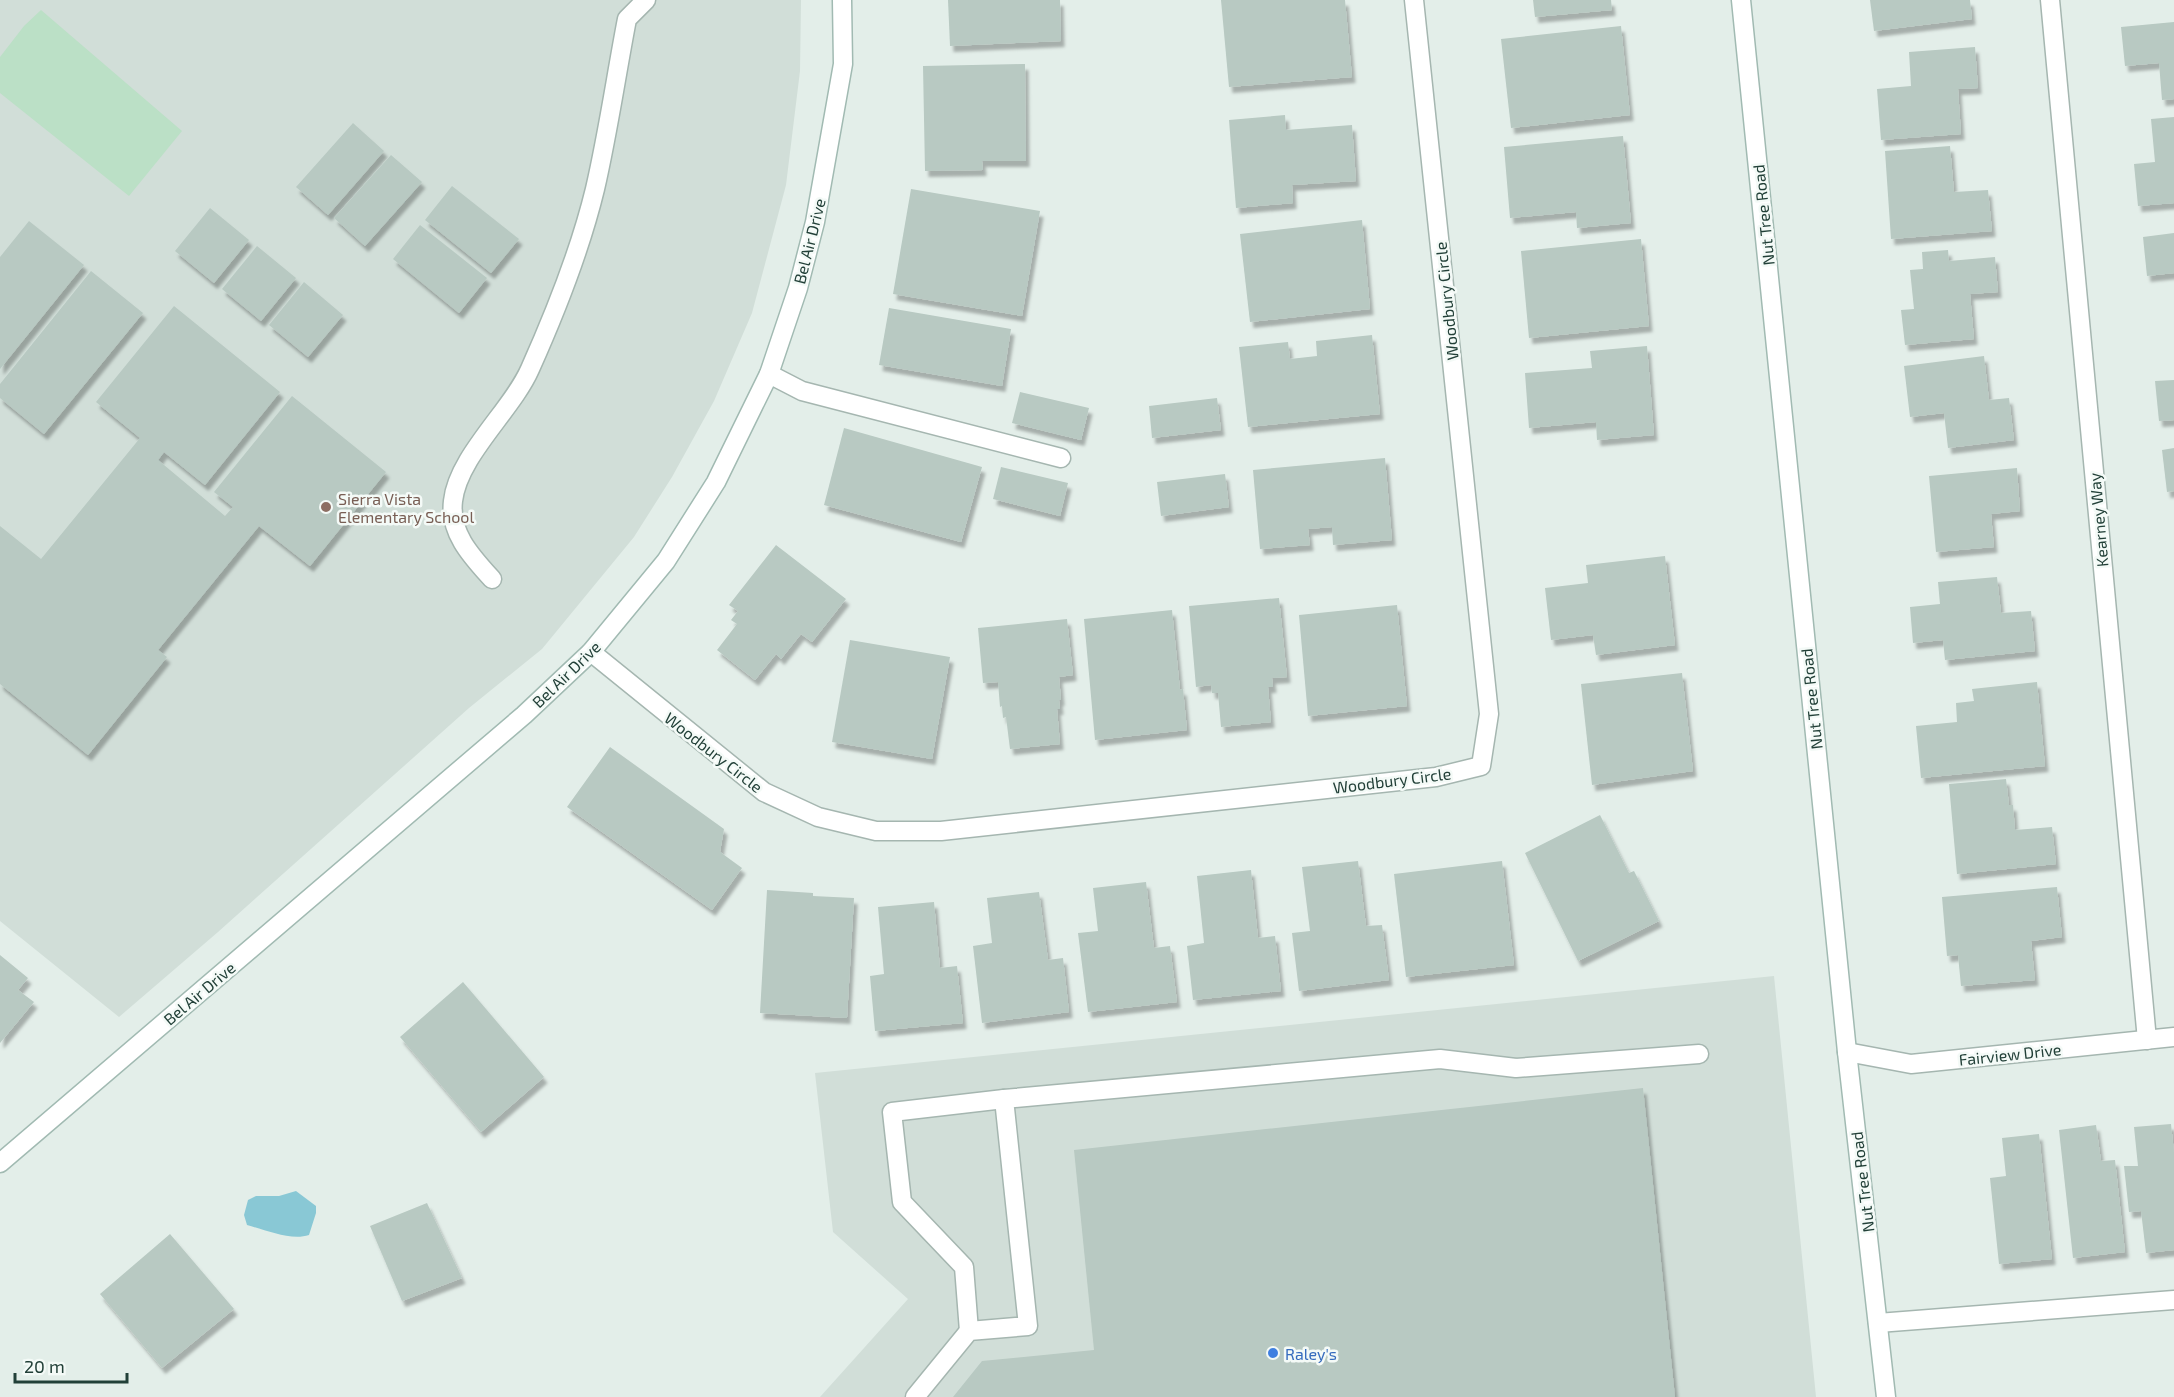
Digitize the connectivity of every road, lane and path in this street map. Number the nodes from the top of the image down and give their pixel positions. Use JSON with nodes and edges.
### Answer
{"nodes":[{"id":1,"x":646,"y":0,"type":"edge"},
{"id":2,"x":842,"y":0,"type":"edge"},
{"id":3,"x":1414,"y":0,"type":"edge"},
{"id":4,"x":1741,"y":0,"type":"edge"},
{"id":5,"x":2050,"y":0,"type":"edge"},
{"id":6,"x":769,"y":374,"type":"junction"},
{"id":7,"x":1061,"y":459,"type":"dead end"},
{"id":8,"x":492,"y":579,"type":"dead end"},
{"id":9,"x":591,"y":652,"type":"junction"},
{"id":10,"x":2174,"y":1037,"type":"edge"},
{"id":11,"x":2147,"y":1040,"type":"junction"},
{"id":12,"x":1847,"y":1052,"type":"junction"},
{"id":13,"x":1699,"y":1054,"type":"dead end"},
{"id":14,"x":1004,"y":1100,"type":"junction"},
{"id":15,"x":0,"y":1163,"type":"edge"},
{"id":16,"x":2174,"y":1300,"type":"edge"},
{"id":17,"x":1878,"y":1323,"type":"junction"},
{"id":18,"x":969,"y":1331,"type":"junction"},
{"id":19,"x":915,"y":1397,"type":"edge"},
{"id":20,"x":1886,"y":1397,"type":"edge"}],
"edges":[{"from":1,"to":8,"type":"street"},
{"from":2,"to":6,"type":"street","name":"Bel Air Drive"},
{"from":3,"to":9,"type":"street","name":"Woodbury Circle"},
{"from":4,"to":12,"type":"street","name":"Nut Tree Road"},
{"from":5,"to":11,"type":"street","name":"Kearney Way"},
{"from":6,"to":7,"type":"street"},
{"from":6,"to":9,"type":"street","name":"Bel Air Drive"},
{"from":9,"to":15,"type":"street","name":"Bel Air Drive"},
{"from":10,"to":11,"type":"street","name":"Fairview Drive"},
{"from":11,"to":12,"type":"street","name":"Fairview Drive"},
{"from":12,"to":17,"type":"street","name":"Nut Tree Road"},
{"from":13,"to":14,"type":"street"},
{"from":14,"to":18,"type":"street"},
{"from":14,"to":18,"type":"street"},
{"from":16,"to":17,"type":"street"},
{"from":17,"to":20,"type":"street","name":"Nut Tree Road"},
{"from":18,"to":19,"type":"street"}]}
